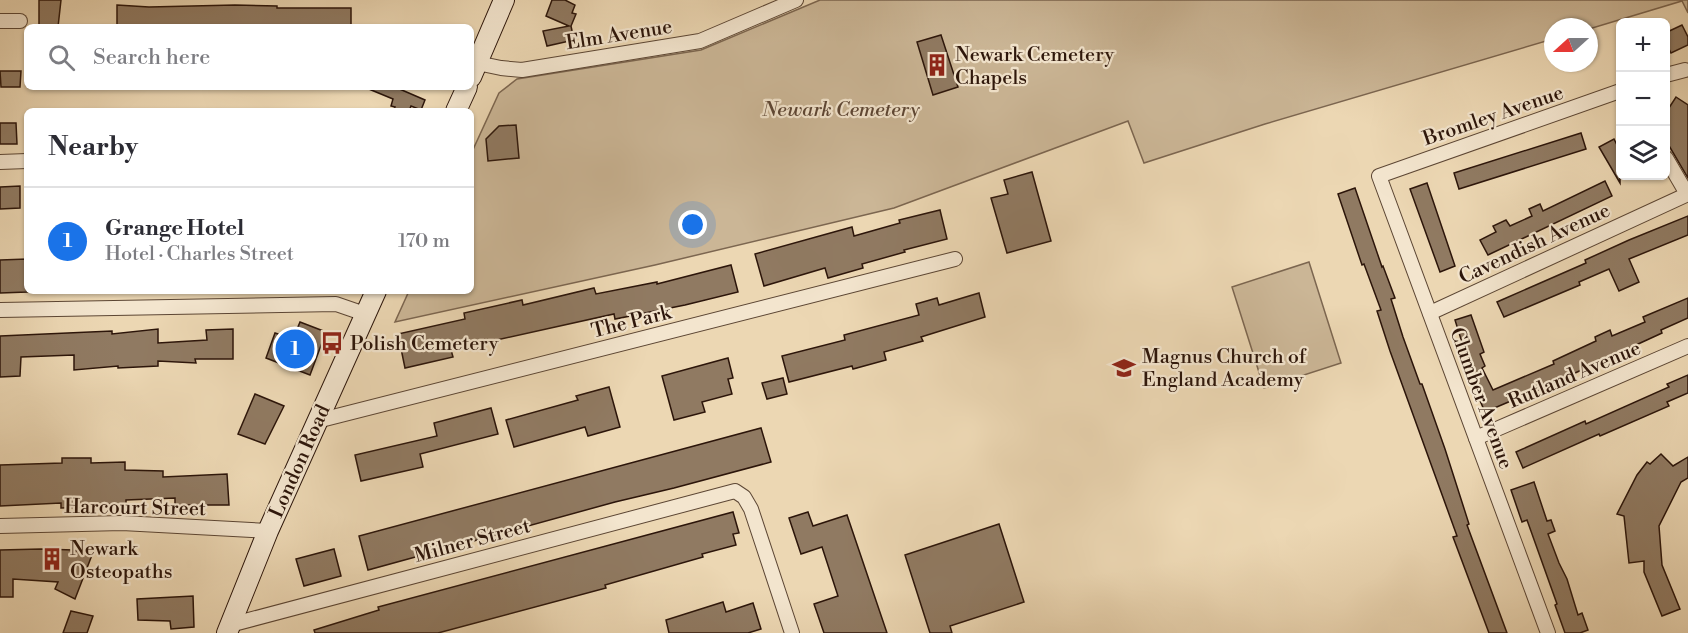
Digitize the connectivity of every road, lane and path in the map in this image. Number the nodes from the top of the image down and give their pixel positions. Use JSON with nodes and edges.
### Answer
{"nodes":[{"id":1,"x":504,"y":0,"type":"edge"},
{"id":2,"x":796,"y":0,"type":"edge"},
{"id":3,"x":0,"y":21,"type":"edge"},
{"id":4,"x":20,"y":21,"type":"dead end"},
{"id":5,"x":474,"y":70,"type":"edge"},
{"id":6,"x":1684,"y":70,"type":"dead end"},
{"id":7,"x":1670,"y":74,"type":"edge"},
{"id":8,"x":465,"y":90,"type":"edge"},
{"id":9,"x":1616,"y":92,"type":"edge"},
{"id":10,"x":457,"y":108,"type":"edge"},
{"id":11,"x":24,"y":161,"type":"edge"},
{"id":12,"x":0,"y":162,"type":"edge"},
{"id":13,"x":1670,"y":166,"type":"edge"},
{"id":14,"x":1379,"y":176,"type":"joint"},
{"id":15,"x":1688,"y":194,"type":"edge"},
{"id":16,"x":955,"y":259,"type":"dead end"},
{"id":17,"x":375,"y":294,"type":"edge"},
{"id":18,"x":0,"y":310,"type":"edge"},
{"id":19,"x":1430,"y":313,"type":"junction"},
{"id":20,"x":365,"y":314,"type":"junction"},
{"id":21,"x":1688,"y":346,"type":"edge"},
{"id":22,"x":317,"y":421,"type":"junction"},
{"id":23,"x":1476,"y":438,"type":"junction"},
{"id":24,"x":0,"y":526,"type":"edge"},
{"id":25,"x":268,"y":531,"type":"junction"},
{"id":26,"x":228,"y":629,"type":"edge"},
{"id":27,"x":792,"y":633,"type":"edge"},
{"id":28,"x":1548,"y":633,"type":"edge"}],
"edges":[{"from":1,"to":5,"type":"main road"},
{"from":2,"to":5,"type":"street","name":"Elm Avenue"},
{"from":3,"to":4,"type":"street"},
{"from":6,"to":7,"type":"street"},
{"from":8,"to":10,"type":"main road"},
{"from":9,"to":14,"type":"street","name":"Bromley Avenue"},
{"from":11,"to":12,"type":"street"},
{"from":13,"to":15,"type":"street"},
{"from":14,"to":19,"type":"street","name":"Clumber Avenue"},
{"from":15,"to":19,"type":"street","name":"Cavendish Avenue"},
{"from":16,"to":22,"type":"street","name":"The Park"},
{"from":17,"to":20,"type":"main road","name":"London Road"},
{"from":18,"to":20,"type":"street"},
{"from":19,"to":23,"type":"street","name":"Clumber Avenue"},
{"from":20,"to":22,"type":"main road","name":"London Road"},
{"from":21,"to":23,"type":"street","name":"Rutland Avenue"},
{"from":22,"to":25,"type":"main road","name":"London Road"},
{"from":23,"to":28,"type":"street","name":"Clumber Avenue"},
{"from":24,"to":25,"type":"street","name":"Harcourt Street"},
{"from":25,"to":26,"type":"main road","name":"London Road"},
{"from":26,"to":27,"type":"street","name":"Milner Street"}]}
